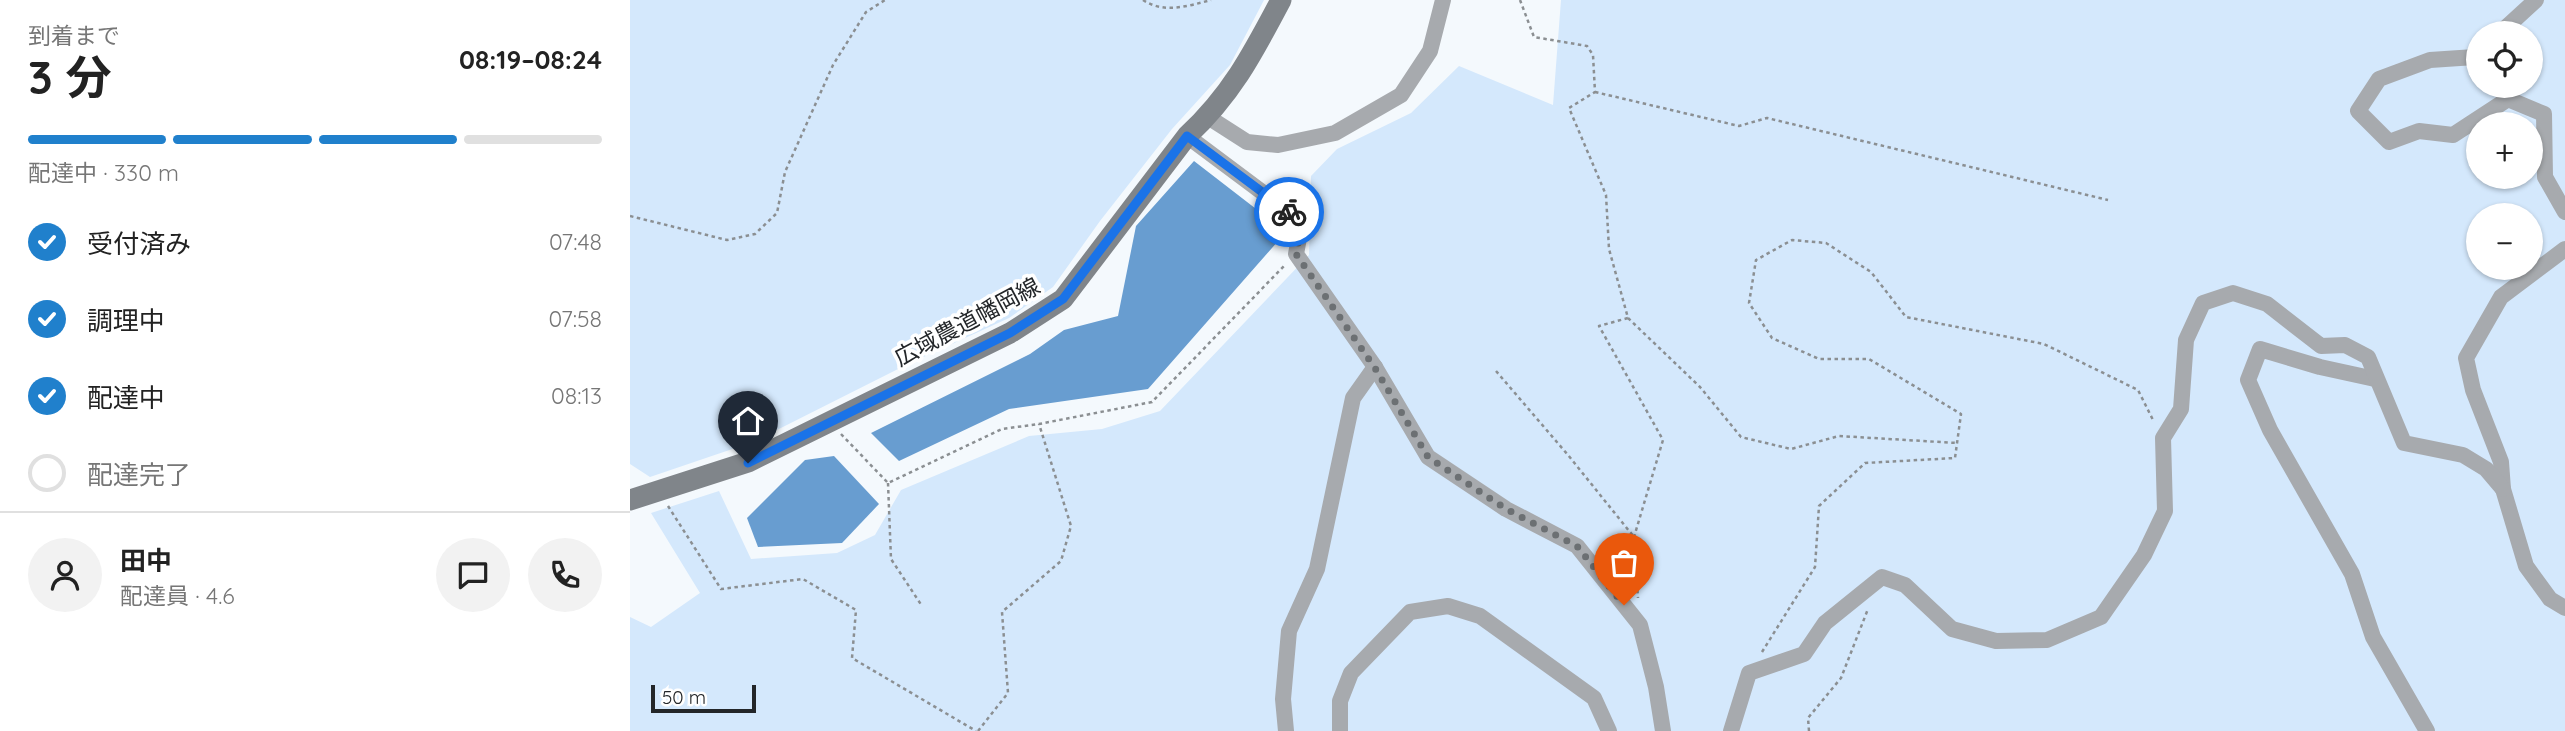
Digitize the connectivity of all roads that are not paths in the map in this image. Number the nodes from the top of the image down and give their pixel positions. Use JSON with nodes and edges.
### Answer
{"nodes":[{"id":1,"x":1281,"y":0,"type":"edge"},
{"id":2,"x":1443,"y":0,"type":"edge"},
{"id":3,"x":2536,"y":0,"type":"edge"},
{"id":4,"x":2514,"y":21,"type":"edge"},
{"id":5,"x":2466,"y":58,"type":"edge"},
{"id":6,"x":1208,"y":117,"type":"junction"},
{"id":7,"x":1187,"y":136,"type":"junction"},
{"id":8,"x":2565,"y":212,"type":"edge"},
{"id":9,"x":2565,"y":249,"type":"edge"},
{"id":10,"x":1375,"y":368,"type":"junction"},
{"id":11,"x":2375,"y":379,"type":"junction"},
{"id":12,"x":2503,"y":489,"type":"junction"},
{"id":13,"x":630,"y":500,"type":"edge"},
{"id":14,"x":2565,"y":608,"type":"edge"},
{"id":15,"x":1286,"y":731,"type":"edge"},
{"id":16,"x":1340,"y":731,"type":"edge"},
{"id":17,"x":1609,"y":731,"type":"edge"},
{"id":18,"x":1663,"y":731,"type":"edge"},
{"id":19,"x":1731,"y":731,"type":"edge"},
{"id":20,"x":2427,"y":731,"type":"edge"}],
"edges":[{"from":1,"to":6,"type":"street","name":"広域農道幡岡線"},
{"from":2,"to":6,"type":"street"},
{"from":3,"to":4,"type":"street"},
{"from":5,"to":8,"type":"street"},
{"from":6,"to":7,"type":"street","name":"広域農道幡岡線"},
{"from":7,"to":10,"type":"street"},
{"from":7,"to":13,"type":"street","name":"広域農道幡岡線"},
{"from":9,"to":12,"type":"street"},
{"from":10,"to":15,"type":"street"},
{"from":10,"to":18,"type":"street"},
{"from":11,"to":12,"type":"street"},
{"from":11,"to":19,"type":"street"},
{"from":11,"to":20,"type":"street"},
{"from":12,"to":14,"type":"street"},
{"from":16,"to":17,"type":"street"}]}
